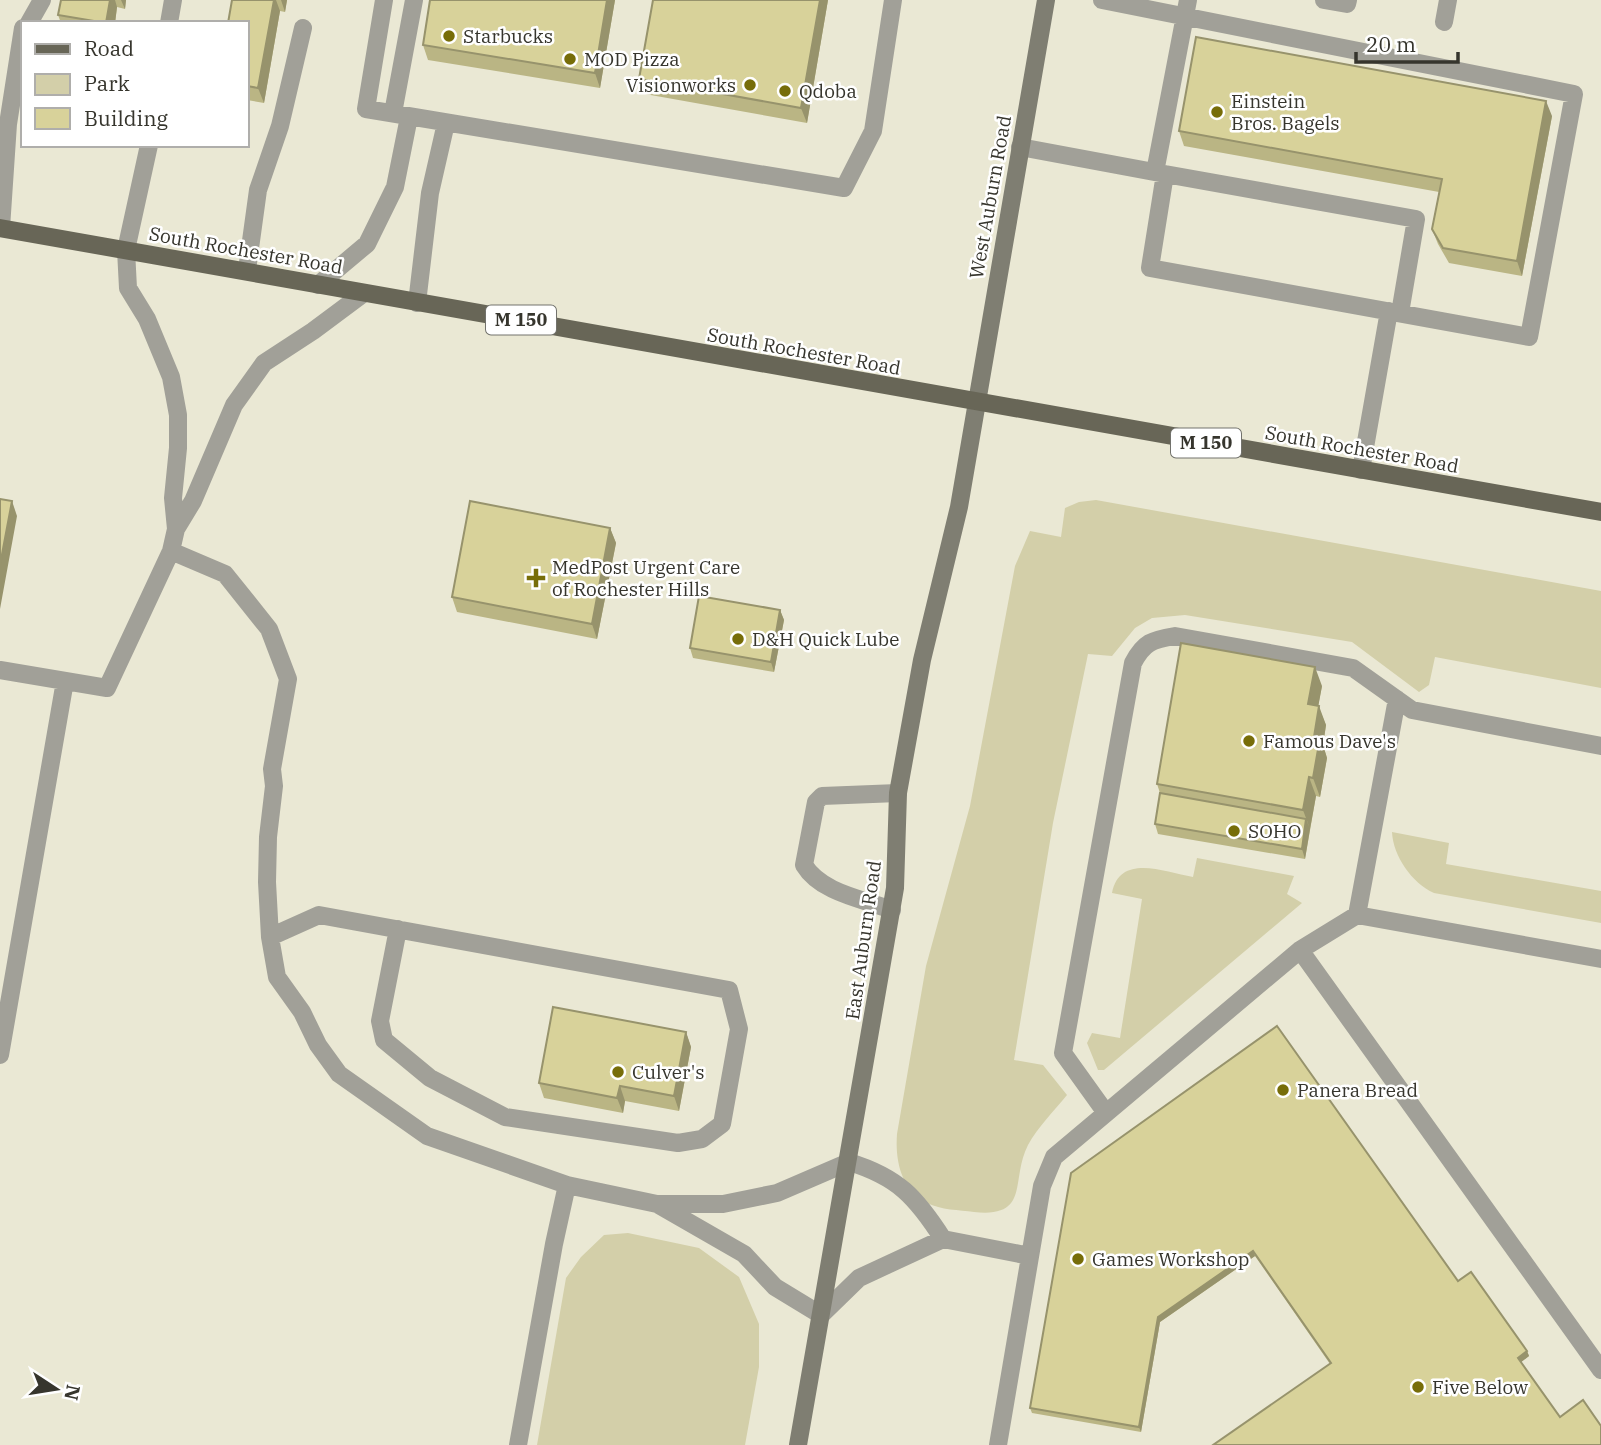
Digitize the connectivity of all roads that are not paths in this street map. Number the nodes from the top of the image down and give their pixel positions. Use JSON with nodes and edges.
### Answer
{"nodes":[{"id":1,"x":27,"y":0,"type":"edge"},
{"id":2,"x":42,"y":0,"type":"edge"},
{"id":3,"x":173,"y":0,"type":"edge"},
{"id":4,"x":384,"y":0,"type":"edge"},
{"id":5,"x":414,"y":0,"type":"edge"},
{"id":6,"x":893,"y":0,"type":"edge"},
{"id":7,"x":1046,"y":0,"type":"edge"},
{"id":8,"x":1102,"y":0,"type":"edge"},
{"id":9,"x":1324,"y":0,"type":"edge"},
{"id":10,"x":1448,"y":0,"type":"edge"},
{"id":11,"x":1347,"y":2,"type":"edge"},
{"id":12,"x":1187,"y":8,"type":"edge"},
{"id":13,"x":25,"y":21,"type":"edge"},
{"id":14,"x":28,"y":21,"type":"edge"},
{"id":15,"x":169,"y":21,"type":"edge"},
{"id":16,"x":1444,"y":22,"type":"dead end"},
{"id":17,"x":303,"y":28,"type":"dead end"},
{"id":18,"x":21,"y":46,"type":"edge"},
{"id":19,"x":401,"y":115,"type":"junction"},
{"id":20,"x":446,"y":123,"type":"junction"},
{"id":21,"x":149,"y":147,"type":"edge"},
{"id":22,"x":1020,"y":147,"type":"junction"},
{"id":23,"x":1160,"y":173,"type":"junction"},
{"id":24,"x":0,"y":228,"type":"edge"},
{"id":25,"x":126,"y":250,"type":"junction"},
{"id":26,"x":247,"y":270,"type":"junction"},
{"id":27,"x":318,"y":285,"type":"junction"},
{"id":28,"x":364,"y":292,"type":"junction"},
{"id":29,"x":417,"y":303,"type":"junction"},
{"id":30,"x":1395,"y":312,"type":"junction"},
{"id":31,"x":976,"y":401,"type":"junction"},
{"id":32,"x":1361,"y":470,"type":"junction"},
{"id":33,"x":1601,"y":512,"type":"edge"},
{"id":34,"x":176,"y":529,"type":"junction"},
{"id":35,"x":171,"y":551,"type":"junction"},
{"id":36,"x":0,"y":670,"type":"edge"},
{"id":37,"x":65,"y":681,"type":"junction"},
{"id":38,"x":1397,"y":699,"type":"junction"},
{"id":39,"x":1601,"y":746,"type":"edge"},
{"id":40,"x":898,"y":793,"type":"junction"},
{"id":41,"x":892,"y":910,"type":"junction"},
{"id":42,"x":1357,"y":915,"type":"junction"},
{"id":43,"x":398,"y":929,"type":"junction"},
{"id":44,"x":270,"y":937,"type":"junction"},
{"id":45,"x":1300,"y":950,"type":"junction"},
{"id":46,"x":1601,"y":959,"type":"edge"},
{"id":47,"x":0,"y":1055,"type":"edge"},
{"id":48,"x":1106,"y":1113,"type":"junction"},
{"id":49,"x":849,"y":1162,"type":"junction"},
{"id":50,"x":567,"y":1185,"type":"junction"},
{"id":51,"x":657,"y":1204,"type":"junction"},
{"id":52,"x":943,"y":1239,"type":"junction"},
{"id":53,"x":1030,"y":1256,"type":"junction"},
{"id":54,"x":821,"y":1315,"type":"junction"},
{"id":55,"x":1601,"y":1370,"type":"edge"},
{"id":56,"x":518,"y":1445,"type":"edge"},
{"id":57,"x":798,"y":1445,"type":"edge"},
{"id":58,"x":998,"y":1445,"type":"edge"}],
"edges":[{"from":1,"to":13,"type":"lane"},
{"from":2,"to":14,"type":"lane"},
{"from":3,"to":15,"type":"lane"},
{"from":4,"to":19,"type":"lane"},
{"from":5,"to":19,"type":"lane"},
{"from":6,"to":20,"type":"lane"},
{"from":7,"to":22,"type":"main road","name":"West Auburn Road"},
{"from":8,"to":12,"type":"lane"},
{"from":9,"to":11,"type":"lane"},
{"from":10,"to":16,"type":"lane"},
{"from":12,"to":23,"type":"lane"},
{"from":12,"to":30,"type":"lane"},
{"from":17,"to":26,"type":"lane"},
{"from":18,"to":24,"type":"lane"},
{"from":19,"to":20,"type":"lane"},
{"from":19,"to":27,"type":"lane"},
{"from":20,"to":29,"type":"lane"},
{"from":21,"to":25,"type":"lane"},
{"from":22,"to":23,"type":"lane"},
{"from":22,"to":31,"type":"main road","name":"West Auburn Road"},
{"from":23,"to":30,"type":"lane"},
{"from":23,"to":30,"type":"lane"},
{"from":24,"to":25,"type":"main road","name":"South Rochester Road","number":"M 150"},
{"from":25,"to":26,"type":"main road","name":"South Rochester Road","number":"M 150"},
{"from":25,"to":34,"type":"lane"},
{"from":26,"to":27,"type":"main road","name":"South Rochester Road","number":"M 150"},
{"from":27,"to":28,"type":"main road","name":"South Rochester Road","number":"M 150"},
{"from":28,"to":29,"type":"main road","name":"South Rochester Road","number":"M 150"},
{"from":28,"to":34,"type":"lane"},
{"from":29,"to":31,"type":"main road","name":"South Rochester Road","number":"M 150"},
{"from":30,"to":32,"type":"lane"},
{"from":31,"to":32,"type":"main road","name":"South Rochester Road","number":"M 150"},
{"from":31,"to":40,"type":"main road","name":"East Auburn Road"},
{"from":32,"to":33,"type":"main road","name":"South Rochester Road","number":"M 150"},
{"from":34,"to":35,"type":"lane"},
{"from":35,"to":37,"type":"lane"},
{"from":35,"to":44,"type":"lane"},
{"from":36,"to":37,"type":"lane"},
{"from":37,"to":47,"type":"lane"},
{"from":38,"to":39,"type":"lane"},
{"from":38,"to":42,"type":"lane"},
{"from":38,"to":48,"type":"lane"},
{"from":40,"to":41,"type":"main road","name":"East Auburn Road"},
{"from":40,"to":41,"type":"lane"},
{"from":41,"to":49,"type":"main road","name":"East Auburn Road"},
{"from":42,"to":45,"type":"lane"},
{"from":42,"to":46,"type":"lane"},
{"from":43,"to":43,"type":"lane"},
{"from":43,"to":44,"type":"lane"},
{"from":44,"to":50,"type":"lane"},
{"from":45,"to":48,"type":"lane"},
{"from":45,"to":55,"type":"lane"},
{"from":48,"to":53,"type":"lane"},
{"from":49,"to":51,"type":"lane"},
{"from":49,"to":52,"type":"lane"},
{"from":49,"to":54,"type":"main road","name":"East Auburn Road"},
{"from":50,"to":51,"type":"lane"},
{"from":50,"to":56,"type":"lane"},
{"from":51,"to":54,"type":"lane"},
{"from":52,"to":53,"type":"lane"},
{"from":52,"to":54,"type":"lane"},
{"from":53,"to":58,"type":"lane"},
{"from":54,"to":57,"type":"main road","name":"East Auburn Road"}]}
